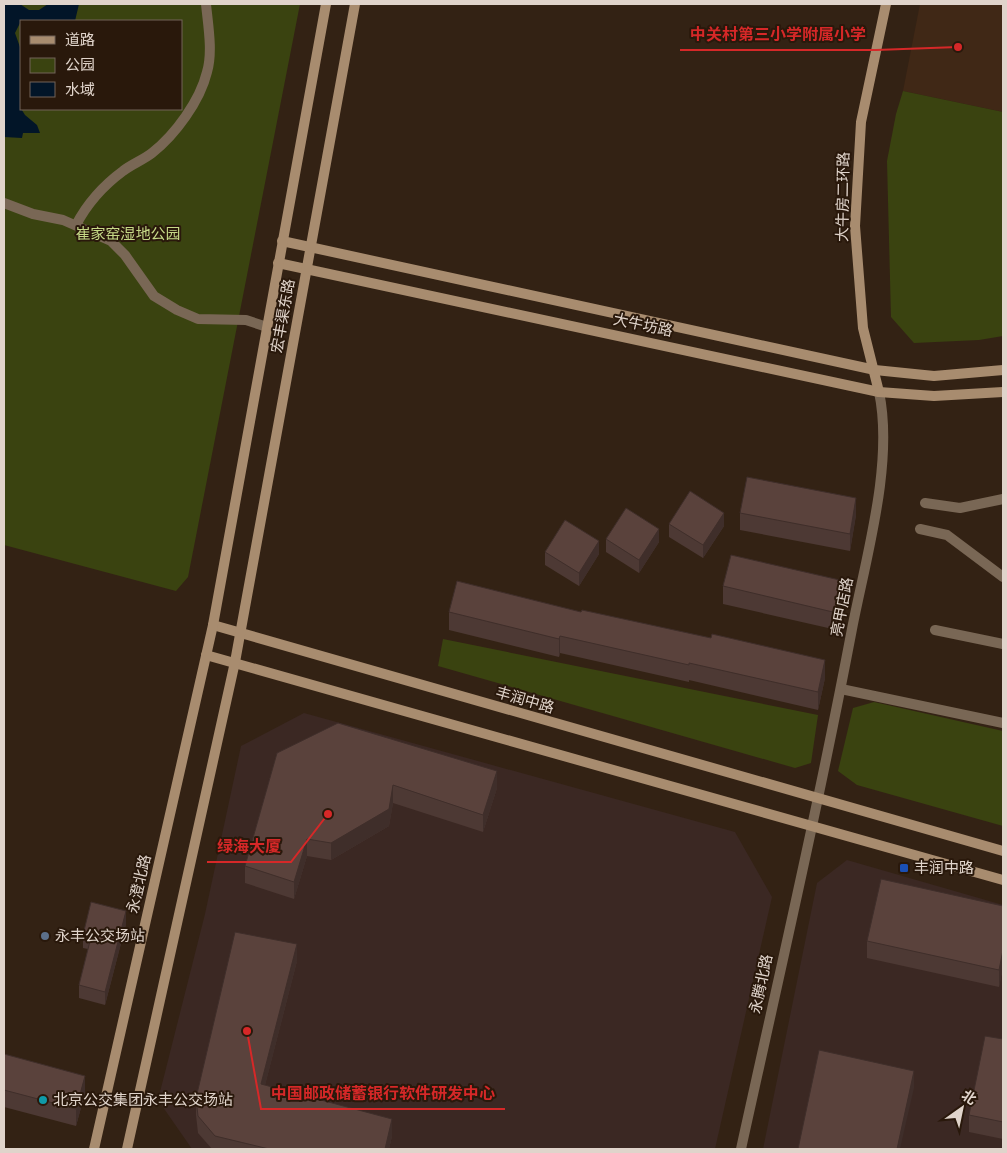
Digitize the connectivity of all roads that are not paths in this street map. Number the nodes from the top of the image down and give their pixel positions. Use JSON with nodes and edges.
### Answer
{"nodes":[{"id":1,"x":206,"y":4,"type":"edge"},
{"id":2,"x":326,"y":4,"type":"edge"},
{"id":3,"x":356,"y":4,"type":"edge"},
{"id":4,"x":886,"y":4,"type":"edge"},
{"id":5,"x":4,"y":203,"type":"edge"},
{"id":6,"x":76,"y":225,"type":"junction"},
{"id":7,"x":282,"y":241,"type":"junction"},
{"id":8,"x":311,"y":247,"type":"junction"},
{"id":9,"x":278,"y":263,"type":"junction"},
{"id":10,"x":306,"y":268,"type":"junction"},
{"id":11,"x":267,"y":327,"type":"junction"},
{"id":12,"x":875,"y":370,"type":"junction"},
{"id":13,"x":1003,"y":370,"type":"edge"},
{"id":14,"x":879,"y":392,"type":"junction"},
{"id":15,"x":1003,"y":392,"type":"edge"},
{"id":16,"x":1003,"y":499,"type":"edge"},
{"id":17,"x":925,"y":503,"type":"dead end"},
{"id":18,"x":920,"y":529,"type":"dead end"},
{"id":19,"x":1003,"y":577,"type":"edge"},
{"id":20,"x":213,"y":625,"type":"junction"},
{"id":21,"x":935,"y":630,"type":"dead end"},
{"id":22,"x":240,"y":634,"type":"junction"},
{"id":23,"x":1003,"y":644,"type":"edge"},
{"id":24,"x":206,"y":655,"type":"junction"},
{"id":25,"x":235,"y":662,"type":"junction"},
{"id":26,"x":841,"y":689,"type":"junction"},
{"id":27,"x":1003,"y":723,"type":"edge"},
{"id":28,"x":818,"y":799,"type":"junction"},
{"id":29,"x":811,"y":826,"type":"junction"},
{"id":30,"x":1003,"y":851,"type":"edge"},
{"id":31,"x":1003,"y":880,"type":"edge"},
{"id":32,"x":94,"y":1149,"type":"edge"},
{"id":33,"x":127,"y":1149,"type":"edge"},
{"id":34,"x":741,"y":1149,"type":"edge"}],
"edges":[{"from":1,"to":6,"type":"street"},
{"from":2,"to":7,"type":"street","name":"宏丰渠东路"},
{"from":3,"to":8,"type":"street","name":"宏丰渠东路"},
{"from":4,"to":12,"type":"street","name":"大牛房二环路"},
{"from":5,"to":6,"type":"street"},
{"from":6,"to":11,"type":"street"},
{"from":7,"to":8,"type":"street","name":"大牛坊路"},
{"from":7,"to":9,"type":"street","name":"宏丰渠东路"},
{"from":8,"to":10,"type":"street","name":"宏丰渠东路"},
{"from":8,"to":12,"type":"street","name":"大牛坊路"},
{"from":9,"to":10,"type":"street","name":"大牛坊路"},
{"from":9,"to":11,"type":"street","name":"宏丰渠东路"},
{"from":10,"to":14,"type":"street","name":"大牛坊路"},
{"from":10,"to":22,"type":"street","name":"宏丰渠东路"},
{"from":11,"to":20,"type":"street","name":"宏丰渠东路"},
{"from":12,"to":13,"type":"street","name":"大牛坊路"},
{"from":12,"to":14,"type":"street","name":"大牛房二环路"},
{"from":14,"to":15,"type":"street","name":"大牛坊路"},
{"from":14,"to":26,"type":"street","name":"亮甲店路"},
{"from":16,"to":17,"type":"street"},
{"from":18,"to":19,"type":"street"},
{"from":20,"to":22,"type":"street","name":"丰润中路"},
{"from":20,"to":24,"type":"street","name":"永澄北路"},
{"from":21,"to":23,"type":"street"},
{"from":22,"to":25,"type":"street"},
{"from":22,"to":28,"type":"street","name":"丰润中路"},
{"from":24,"to":25,"type":"street"},
{"from":24,"to":32,"type":"street","name":"永澄北路"},
{"from":25,"to":29,"type":"street"},
{"from":25,"to":33,"type":"street"},
{"from":26,"to":27,"type":"street"},
{"from":26,"to":28,"type":"street","name":"亮甲店路"},
{"from":28,"to":29,"type":"street","name":"亮甲店路"},
{"from":28,"to":30,"type":"street","name":"丰润中路"},
{"from":29,"to":31,"type":"street"},
{"from":29,"to":34,"type":"street","name":"永腾北路"}]}
